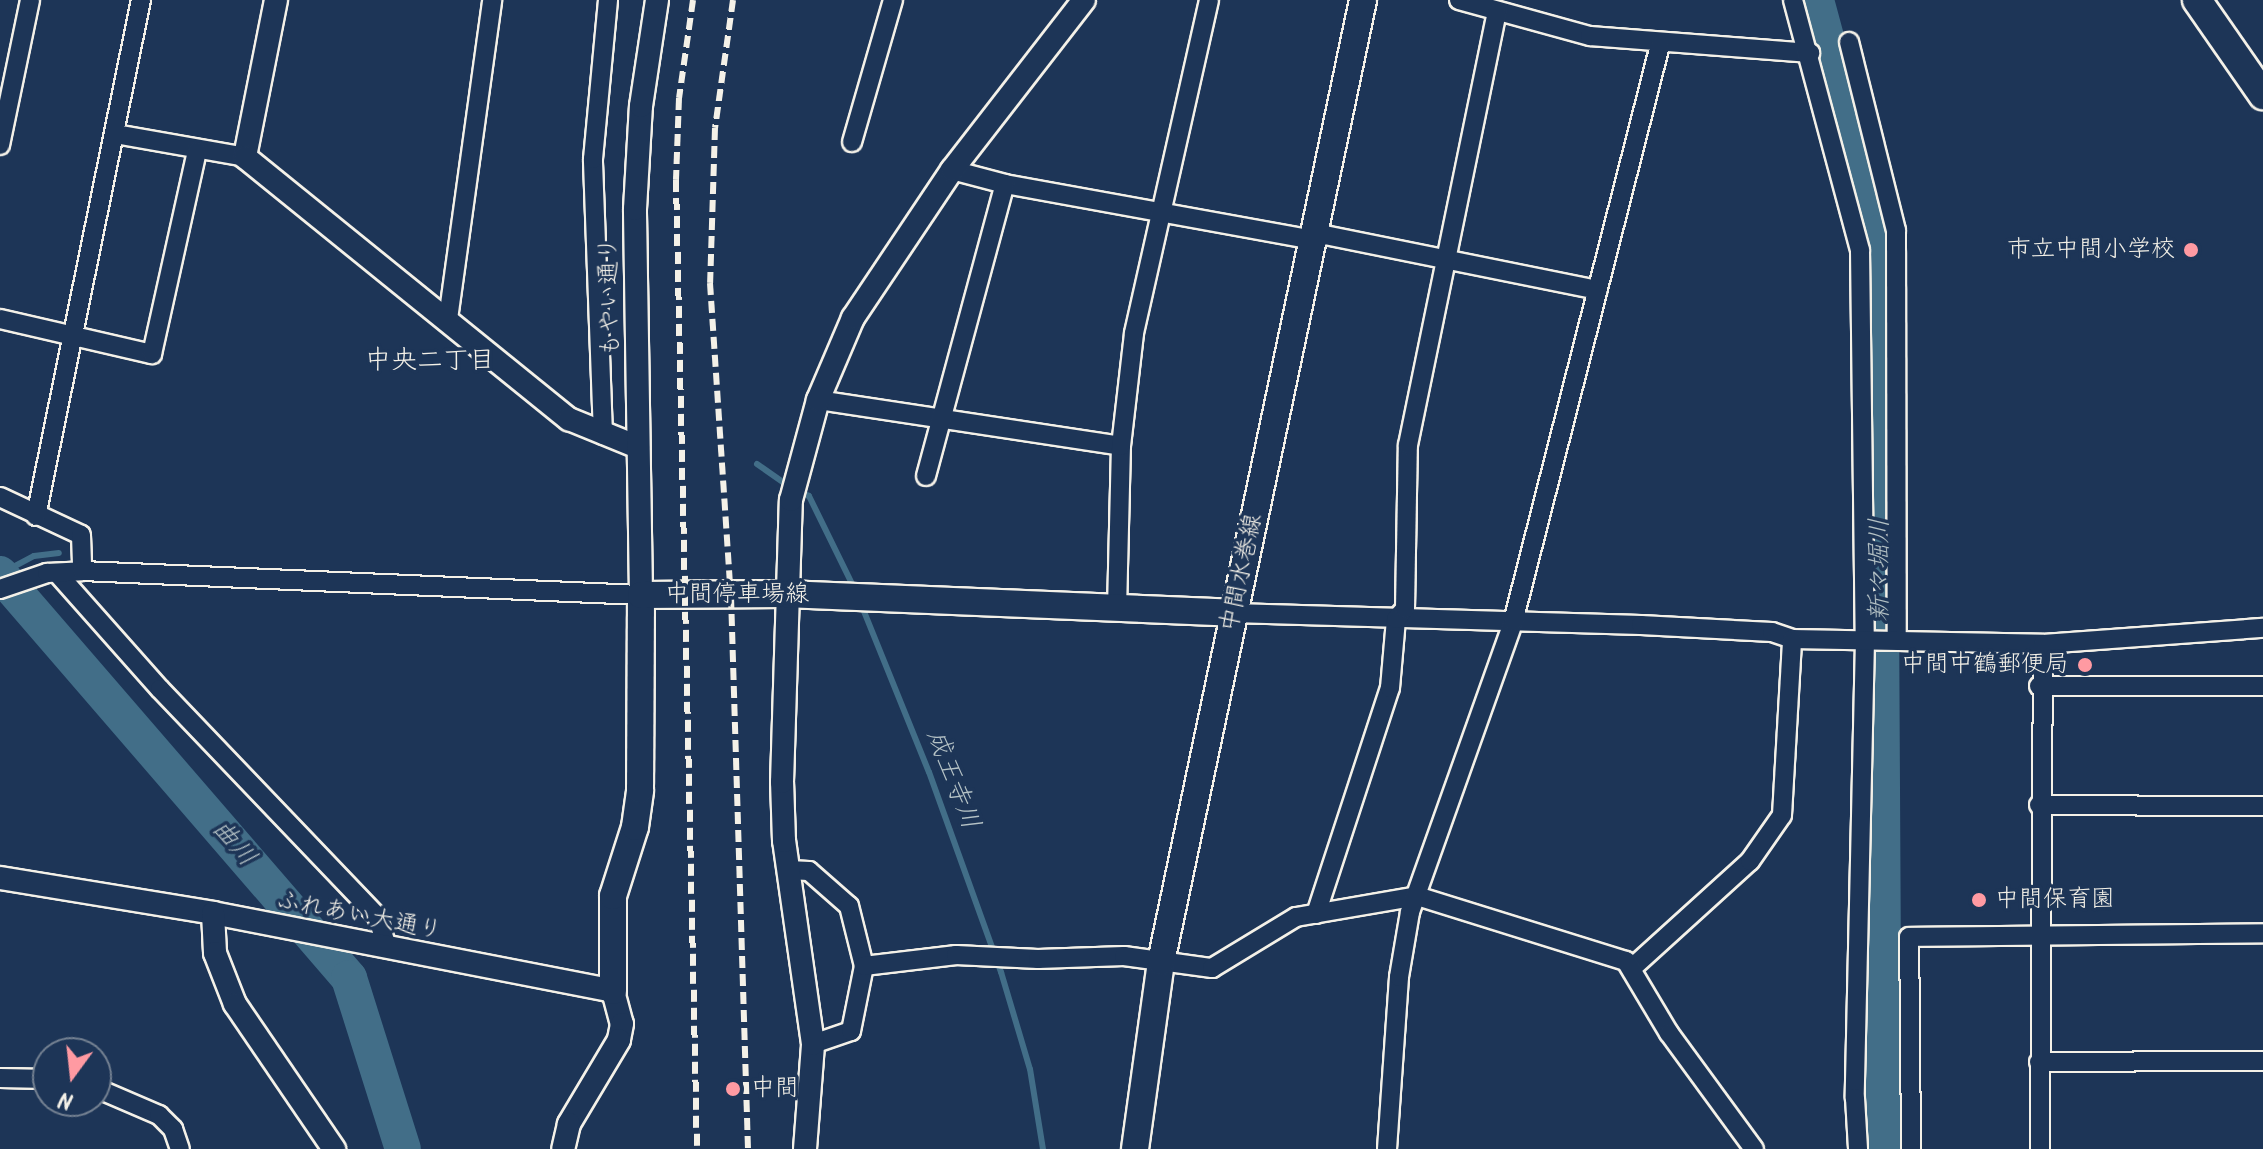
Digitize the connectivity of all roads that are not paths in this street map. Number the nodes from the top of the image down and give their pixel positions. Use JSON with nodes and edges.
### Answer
{"nodes":[{"id":1,"x":30,"y":0,"type":"edge"},
{"id":2,"x":141,"y":0,"type":"edge"},
{"id":3,"x":276,"y":0,"type":"edge"},
{"id":4,"x":492,"y":0,"type":"edge"},
{"id":5,"x":608,"y":0,"type":"edge"},
{"id":6,"x":657,"y":0,"type":"edge"},
{"id":7,"x":893,"y":0,"type":"edge"},
{"id":8,"x":1084,"y":0,"type":"edge"},
{"id":9,"x":1209,"y":0,"type":"edge"},
{"id":10,"x":1363,"y":0,"type":"edge"},
{"id":11,"x":1459,"y":0,"type":"edge"},
{"id":12,"x":1793,"y":0,"type":"edge"},
{"id":13,"x":2197,"y":0,"type":"edge"},
{"id":14,"x":1497,"y":12,"type":"junction"},
{"id":15,"x":1849,"y":42,"type":"dead end"},
{"id":16,"x":1660,"y":45,"type":"junction"},
{"id":17,"x":1810,"y":53,"type":"junction"},
{"id":18,"x":2263,"y":95,"type":"edge"},
{"id":19,"x":115,"y":134,"type":"junction"},
{"id":20,"x":852,"y":142,"type":"dead end"},
{"id":21,"x":0,"y":145,"type":"edge"},
{"id":22,"x":197,"y":151,"type":"junction"},
{"id":23,"x":245,"y":157,"type":"junction"},
{"id":24,"x":952,"y":170,"type":"junction"},
{"id":25,"x":1005,"y":184,"type":"junction"},
{"id":26,"x":1160,"y":211,"type":"junction"},
{"id":27,"x":1313,"y":240,"type":"junction"},
{"id":28,"x":1446,"y":259,"type":"junction"},
{"id":29,"x":1597,"y":290,"type":"junction"},
{"id":30,"x":0,"y":319,"type":"edge"},
{"id":31,"x":448,"y":319,"type":"junction"},
{"id":32,"x":74,"y":336,"type":"junction"},
{"id":33,"x":818,"y":400,"type":"junction"},
{"id":34,"x":940,"y":421,"type":"junction"},
{"id":35,"x":603,"y":435,"type":"junction"},
{"id":36,"x":1121,"y":446,"type":"junction"},
{"id":37,"x":638,"y":447,"type":"junction"},
{"id":38,"x":926,"y":476,"type":"dead end"},
{"id":39,"x":0,"y":497,"type":"edge"},
{"id":40,"x":36,"y":516,"type":"junction"},
{"id":41,"x":82,"y":571,"type":"junction"},
{"id":42,"x":52,"y":573,"type":"junction"},
{"id":43,"x":0,"y":589,"type":"edge"},
{"id":44,"x":785,"y":594,"type":"junction"},
{"id":45,"x":641,"y":595,"type":"junction"},
{"id":46,"x":1117,"y":609,"type":"junction"},
{"id":47,"x":1233,"y":613,"type":"junction"},
{"id":48,"x":1396,"y":619,"type":"junction"},
{"id":49,"x":1513,"y":622,"type":"junction"},
{"id":50,"x":2263,"y":628,"type":"edge"},
{"id":51,"x":1792,"y":639,"type":"junction"},
{"id":52,"x":1867,"y":640,"type":"junction"},
{"id":53,"x":1894,"y":640,"type":"junction"},
{"id":54,"x":2043,"y":644,"type":"junction"},
{"id":55,"x":2039,"y":686,"type":"junction"},
{"id":56,"x":2263,"y":686,"type":"edge"},
{"id":57,"x":2039,"y":805,"type":"junction"},
{"id":58,"x":2263,"y":806,"type":"edge"},
{"id":59,"x":788,"y":870,"type":"junction"},
{"id":60,"x":0,"y":878,"type":"edge"},
{"id":61,"x":1417,"y":896,"type":"junction"},
{"id":62,"x":213,"y":913,"type":"junction"},
{"id":63,"x":1316,"y":914,"type":"junction"},
{"id":64,"x":2263,"y":933,"type":"edge"},
{"id":65,"x":2039,"y":934,"type":"junction"},
{"id":66,"x":387,"y":947,"type":"junction"},
{"id":67,"x":1161,"y":962,"type":"junction"},
{"id":68,"x":864,"y":966,"type":"junction"},
{"id":69,"x":1632,"y":968,"type":"junction"},
{"id":70,"x":613,"y":991,"type":"junction"},
{"id":71,"x":813,"y":1044,"type":"junction"},
{"id":72,"x":2263,"y":1061,"type":"edge"},
{"id":73,"x":2039,"y":1062,"type":"junction"},
{"id":74,"x":0,"y":1078,"type":"edge"},
{"id":75,"x":32,"y":1079,"type":"edge"},
{"id":76,"x":112,"y":1095,"type":"edge"},
{"id":77,"x":180,"y":1149,"type":"edge"},
{"id":78,"x":334,"y":1149,"type":"edge"},
{"id":79,"x":563,"y":1149,"type":"edge"},
{"id":80,"x":805,"y":1149,"type":"edge"},
{"id":81,"x":1135,"y":1149,"type":"edge"},
{"id":82,"x":1387,"y":1149,"type":"edge"},
{"id":83,"x":1754,"y":1149,"type":"edge"},
{"id":84,"x":1858,"y":1149,"type":"edge"},
{"id":85,"x":1911,"y":1149,"type":"edge"},
{"id":86,"x":2040,"y":1149,"type":"edge"}],
"edges":[{"from":1,"to":21,"type":"street"},
{"from":2,"to":19,"type":"street"},
{"from":3,"to":23,"type":"street"},
{"from":4,"to":31,"type":"street"},
{"from":5,"to":35,"type":"street"},
{"from":6,"to":37,"type":"street","name":"もやい通り"},
{"from":7,"to":20,"type":"street"},
{"from":8,"to":24,"type":"street"},
{"from":9,"to":26,"type":"street"},
{"from":10,"to":27,"type":"main road","name":"中間水巻線"},
{"from":11,"to":14,"type":"street"},
{"from":12,"to":17,"type":"street"},
{"from":13,"to":18,"type":"main road"},
{"from":14,"to":16,"type":"street"},
{"from":14,"to":28,"type":"street"},
{"from":15,"to":53,"type":"street"},
{"from":16,"to":17,"type":"street"},
{"from":16,"to":29,"type":"street"},
{"from":17,"to":52,"type":"street"},
{"from":19,"to":22,"type":"street"},
{"from":19,"to":32,"type":"street"},
{"from":22,"to":23,"type":"street"},
{"from":22,"to":32,"type":"street"},
{"from":23,"to":31,"type":"street"},
{"from":24,"to":25,"type":"street"},
{"from":24,"to":33,"type":"street"},
{"from":25,"to":26,"type":"street"},
{"from":25,"to":34,"type":"street"},
{"from":26,"to":27,"type":"street"},
{"from":26,"to":36,"type":"street"},
{"from":27,"to":28,"type":"street"},
{"from":27,"to":47,"type":"main road","name":"中間水巻線"},
{"from":28,"to":29,"type":"street"},
{"from":28,"to":48,"type":"street"},
{"from":29,"to":49,"type":"street"},
{"from":30,"to":32,"type":"street"},
{"from":31,"to":35,"type":"street"},
{"from":32,"to":40,"type":"street"},
{"from":33,"to":34,"type":"street"},
{"from":33,"to":44,"type":"street"},
{"from":34,"to":36,"type":"street"},
{"from":34,"to":38,"type":"street"},
{"from":35,"to":37,"type":"street"},
{"from":36,"to":46,"type":"street"},
{"from":37,"to":45,"type":"street","name":"もやい通り"},
{"from":39,"to":40,"type":"street"},
{"from":40,"to":41,"type":"street"},
{"from":41,"to":42,"type":"street"},
{"from":41,"to":45,"type":"street"},
{"from":42,"to":43,"type":"street"},
{"from":42,"to":66,"type":"street"},
{"from":44,"to":45,"type":"main road","name":"中間停車場線"},
{"from":44,"to":46,"type":"main road","name":"中間停車場線"},
{"from":44,"to":59,"type":"street"},
{"from":45,"to":70,"type":"main road","name":"中間停車場線"},
{"from":46,"to":47,"type":"main road","name":"中間停車場線"},
{"from":47,"to":48,"type":"street"},
{"from":47,"to":67,"type":"main road","name":"中間水巻線"},
{"from":48,"to":49,"type":"street"},
{"from":48,"to":63,"type":"street"},
{"from":49,"to":51,"type":"street"},
{"from":49,"to":61,"type":"street"},
{"from":50,"to":54,"type":"street"},
{"from":51,"to":52,"type":"street"},
{"from":51,"to":69,"type":"street"},
{"from":52,"to":53,"type":"street"},
{"from":52,"to":84,"type":"street"},
{"from":53,"to":54,"type":"street"},
{"from":54,"to":55,"type":"street"},
{"from":55,"to":56,"type":"street"},
{"from":55,"to":57,"type":"street"},
{"from":57,"to":58,"type":"street"},
{"from":57,"to":65,"type":"street"},
{"from":59,"to":68,"type":"street"},
{"from":59,"to":71,"type":"street"},
{"from":60,"to":62,"type":"street","name":"ふれあい大通り"},
{"from":61,"to":63,"type":"street"},
{"from":61,"to":69,"type":"street"},
{"from":61,"to":82,"type":"street"},
{"from":62,"to":66,"type":"street","name":"ふれあい大通り"},
{"from":62,"to":78,"type":"street"},
{"from":63,"to":67,"type":"street"},
{"from":64,"to":65,"type":"street"},
{"from":65,"to":73,"type":"street"},
{"from":65,"to":85,"type":"street"},
{"from":66,"to":70,"type":"street","name":"ふれあい大通り"},
{"from":67,"to":68,"type":"street"},
{"from":67,"to":81,"type":"main road","name":"中間水巻線"},
{"from":68,"to":71,"type":"street"},
{"from":69,"to":83,"type":"street"},
{"from":70,"to":79,"type":"street"},
{"from":71,"to":80,"type":"street"},
{"from":72,"to":73,"type":"street"},
{"from":73,"to":86,"type":"street"},
{"from":74,"to":75,"type":"street"},
{"from":76,"to":77,"type":"street"}]}
